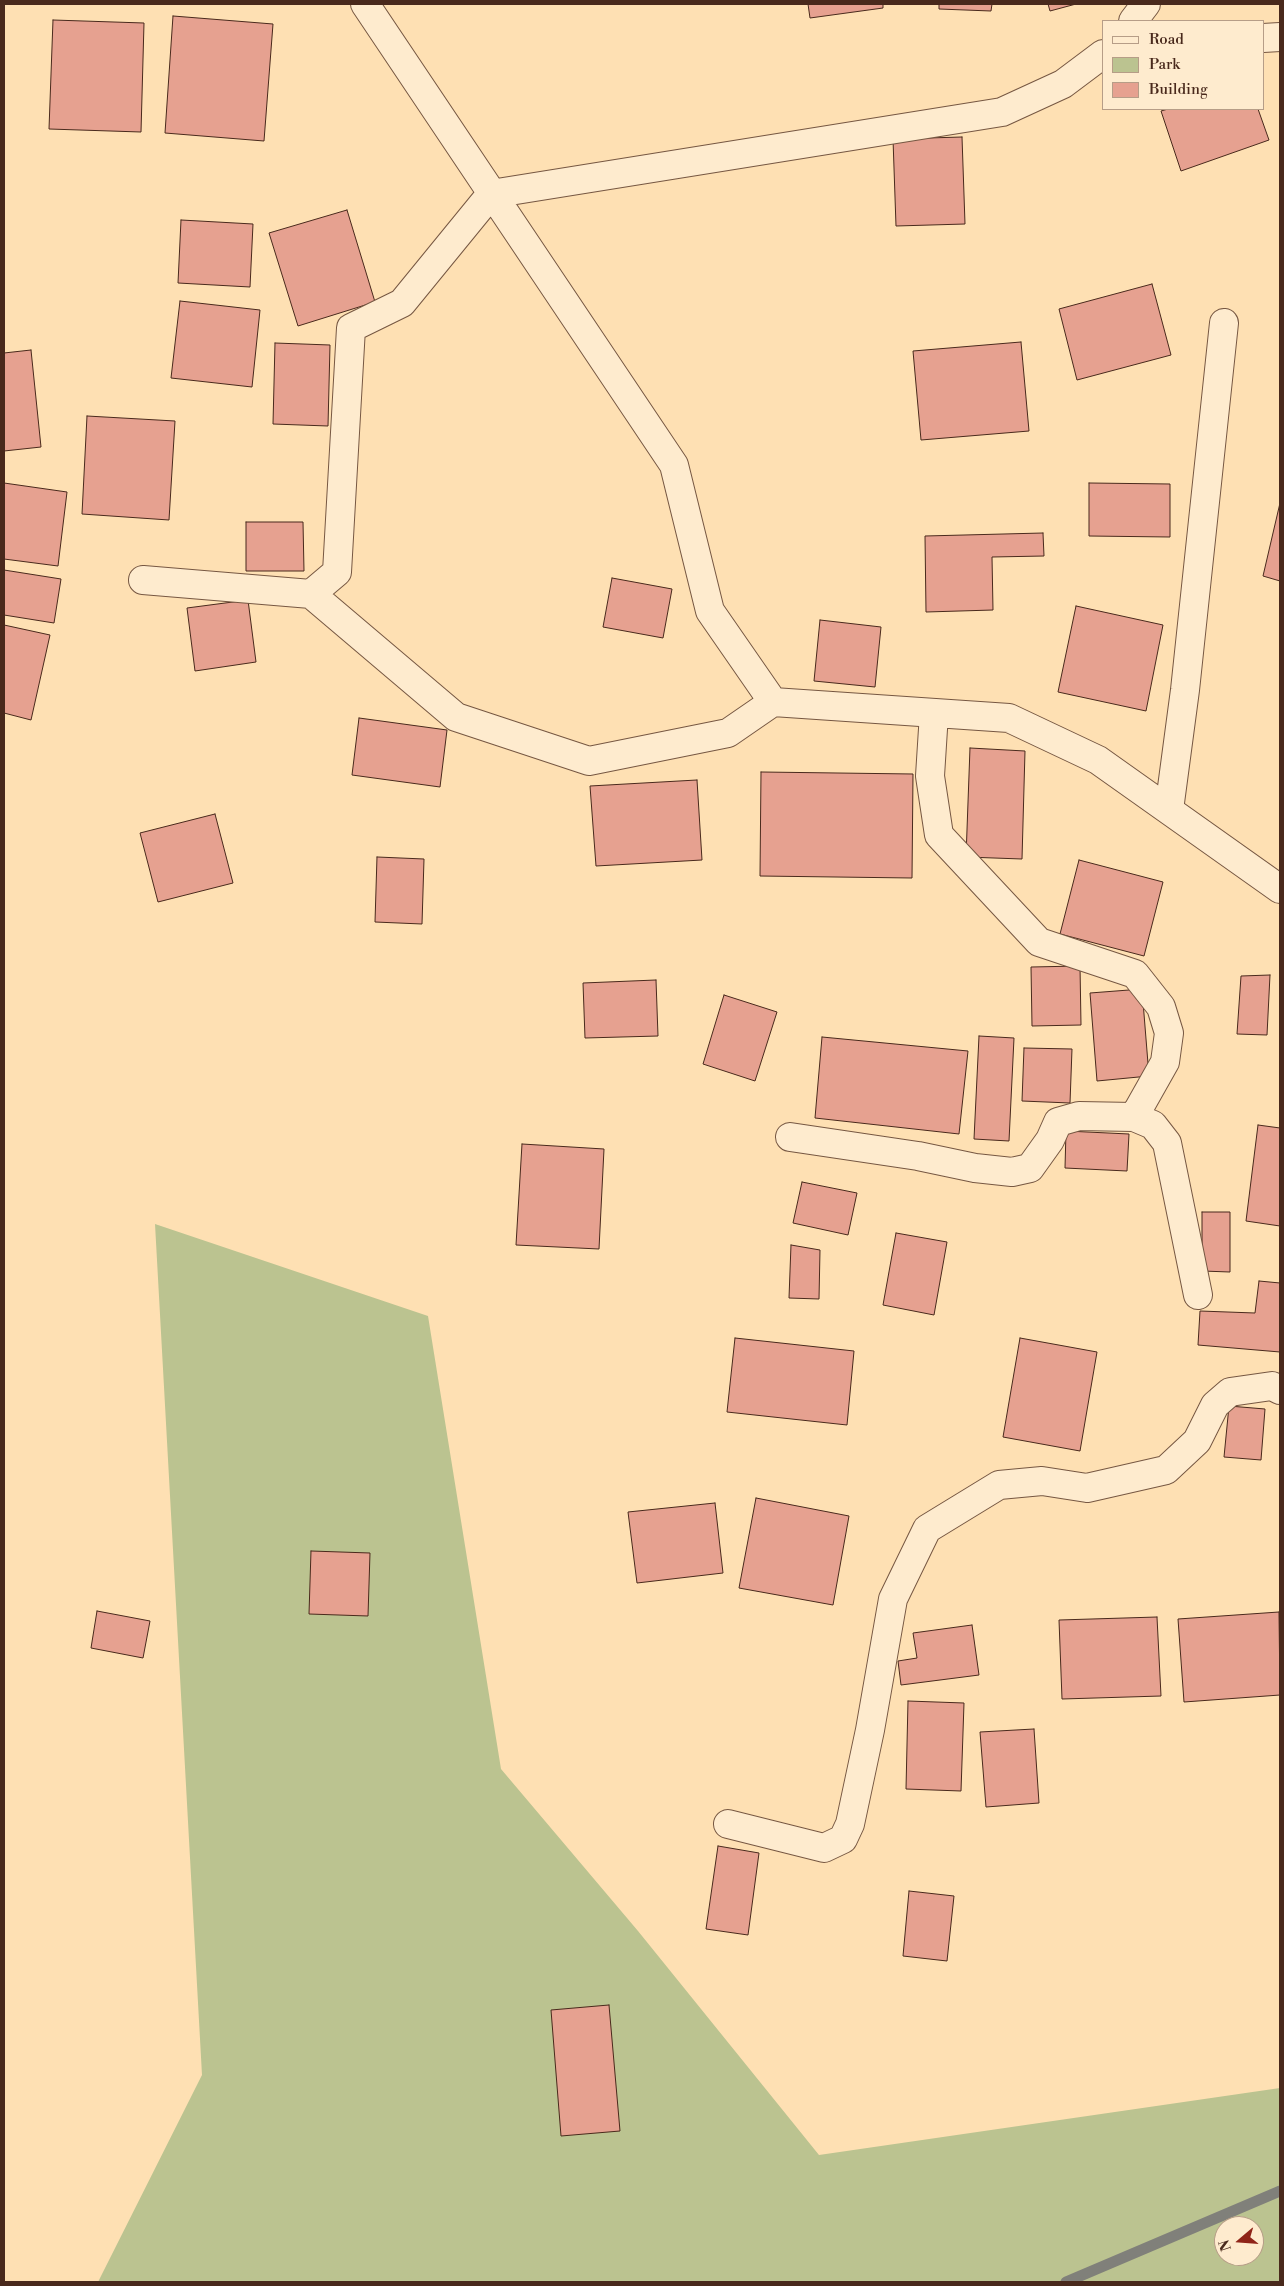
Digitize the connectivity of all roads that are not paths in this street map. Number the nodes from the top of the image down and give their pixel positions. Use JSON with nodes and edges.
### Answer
{"nodes":[{"id":1,"x":365,"y":4,"type":"edge"},
{"id":2,"x":1146,"y":4,"type":"edge"},
{"id":3,"x":1134,"y":20,"type":"edge"},
{"id":4,"x":1280,"y":37,"type":"edge"},
{"id":5,"x":1264,"y":38,"type":"edge"},
{"id":6,"x":1102,"y":55,"type":"edge"},
{"id":7,"x":491,"y":194,"type":"junction"},
{"id":8,"x":1224,"y":323,"type":"dead end"},
{"id":9,"x":143,"y":580,"type":"dead end"},
{"id":10,"x":310,"y":594,"type":"junction"},
{"id":11,"x":773,"y":702,"type":"junction"},
{"id":12,"x":934,"y":713,"type":"junction"},
{"id":13,"x":1169,"y":810,"type":"junction"},
{"id":14,"x":1280,"y":889,"type":"edge"},
{"id":15,"x":1134,"y":1116,"type":"junction"},
{"id":16,"x":790,"y":1137,"type":"dead end"},
{"id":17,"x":1198,"y":1296,"type":"dead end"},
{"id":18,"x":1280,"y":1390,"type":"edge"},
{"id":19,"x":728,"y":1824,"type":"dead end"}],
"edges":[{"from":1,"to":7,"type":"street"},
{"from":2,"to":3,"type":"street"},
{"from":4,"to":5,"type":"street"},
{"from":6,"to":7,"type":"street"},
{"from":7,"to":10,"type":"street"},
{"from":7,"to":11,"type":"street"},
{"from":8,"to":13,"type":"street"},
{"from":9,"to":10,"type":"street"},
{"from":10,"to":11,"type":"street"},
{"from":11,"to":12,"type":"street"},
{"from":12,"to":13,"type":"street"},
{"from":12,"to":15,"type":"street"},
{"from":13,"to":14,"type":"street"},
{"from":15,"to":16,"type":"street"},
{"from":15,"to":17,"type":"street"},
{"from":18,"to":19,"type":"street"}]}
